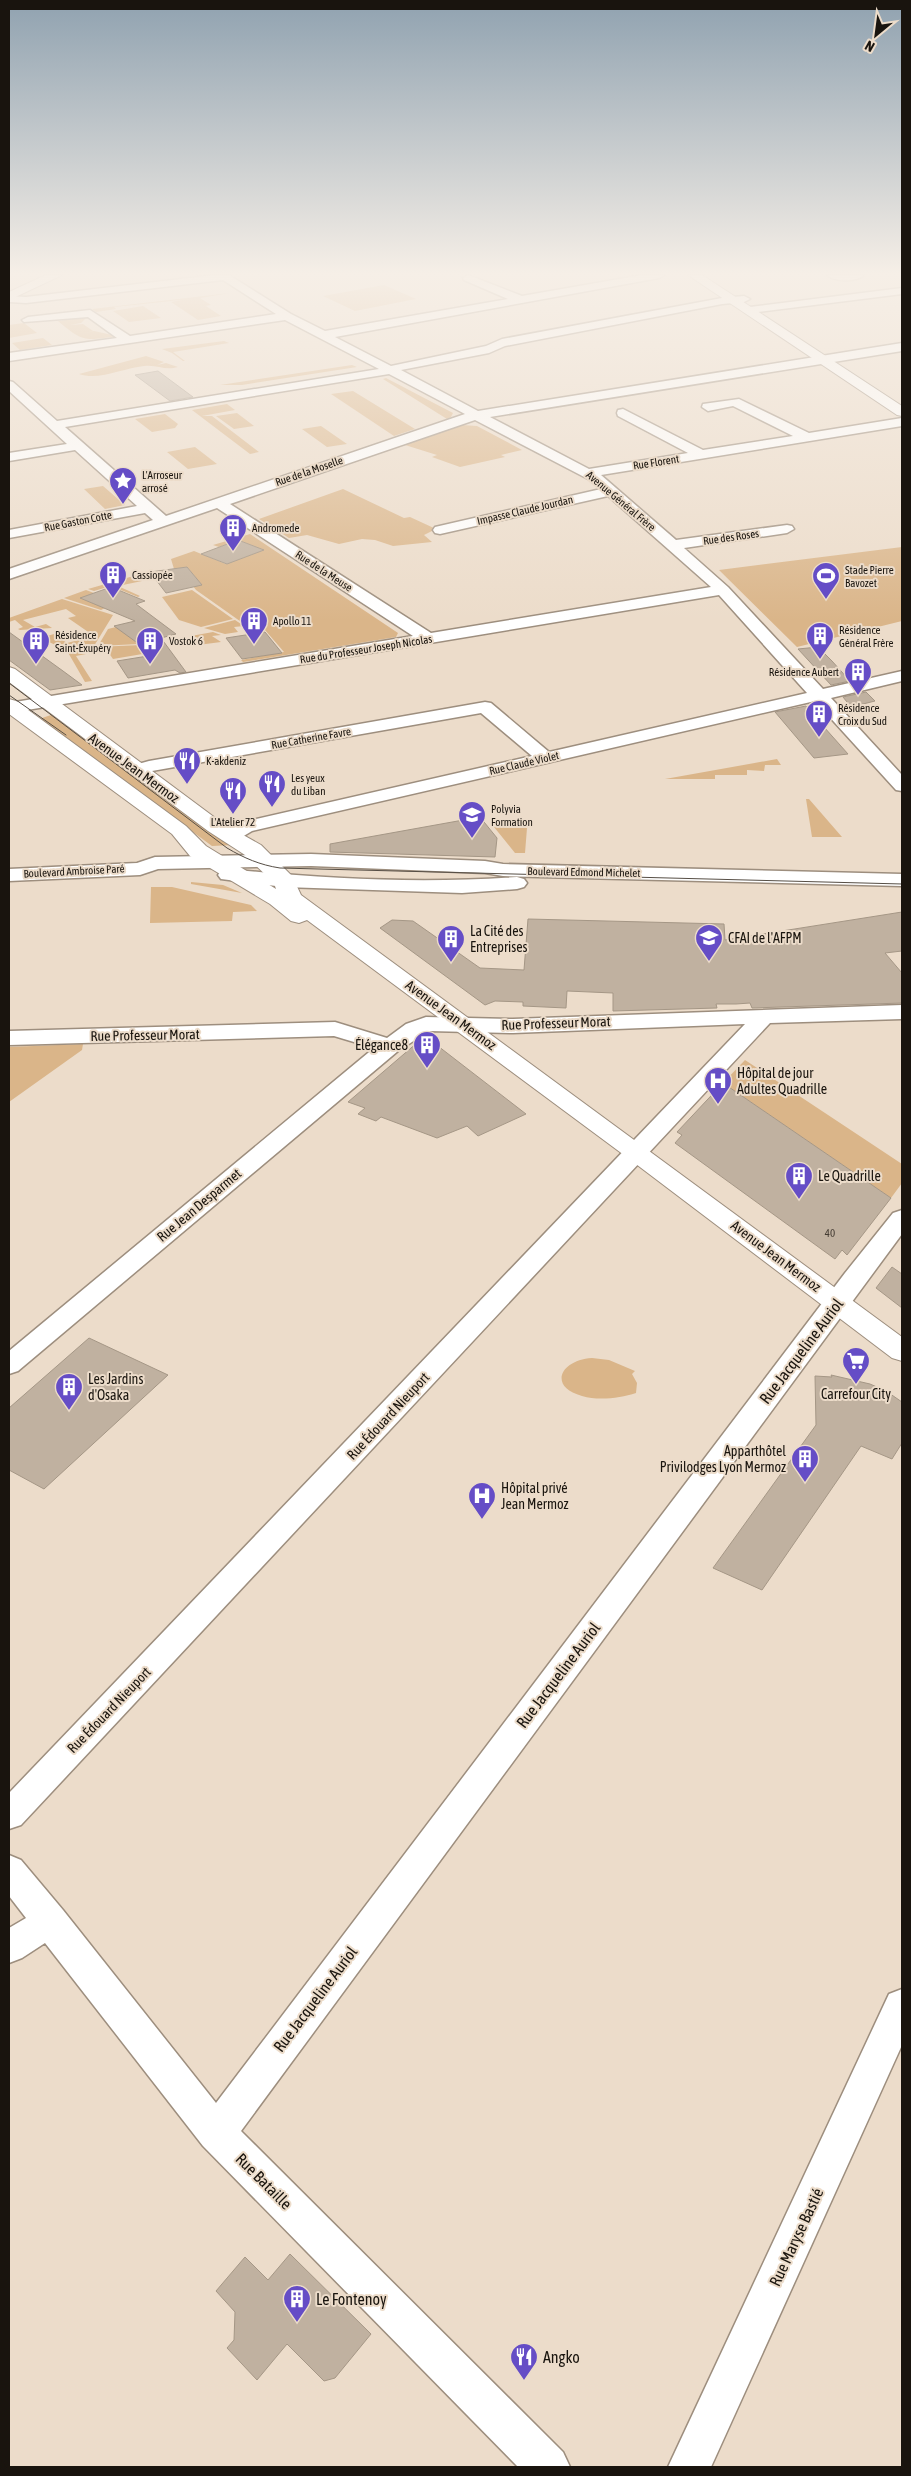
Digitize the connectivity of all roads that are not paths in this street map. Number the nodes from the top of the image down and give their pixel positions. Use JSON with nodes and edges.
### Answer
{"nodes":[{"id":1,"x":13,"y":391,"type":"edge"},
{"id":2,"x":264,"y":391,"type":"edge"},
{"id":3,"x":429,"y":391,"type":"edge"},
{"id":4,"x":630,"y":391,"type":"edge"},
{"id":5,"x":872,"y":391,"type":"edge"},
{"id":6,"x":882,"y":391,"type":"edge"},
{"id":7,"x":902,"y":402,"type":"edge"},
{"id":8,"x":708,"y":407,"type":"dead end"},
{"id":9,"x":902,"y":412,"type":"edge"},
{"id":10,"x":624,"y":413,"type":"dead end"},
{"id":11,"x":476,"y":415,"type":"junction"},
{"id":12,"x":902,"y":422,"type":"edge"},
{"id":13,"x":54,"y":425,"type":"junction"},
{"id":14,"x":806,"y":438,"type":"junction"},
{"id":15,"x":78,"y":446,"type":"junction"},
{"id":16,"x":700,"y":454,"type":"junction"},
{"id":17,"x":9,"y":457,"type":"edge"},
{"id":18,"x":588,"y":473,"type":"junction"},
{"id":19,"x":611,"y":491,"type":"junction"},
{"id":20,"x":219,"y":503,"type":"junction"},
{"id":21,"x":148,"y":508,"type":"junction"},
{"id":22,"x":164,"y":522,"type":"junction"},
{"id":23,"x":787,"y":528,"type":"dead end"},
{"id":24,"x":440,"y":530,"type":"dead end"},
{"id":25,"x":9,"y":534,"type":"edge"},
{"id":26,"x":674,"y":545,"type":"junction"},
{"id":27,"x":9,"y":574,"type":"edge"},
{"id":28,"x":723,"y":590,"type":"junction"},
{"id":29,"x":428,"y":639,"type":"junction"},
{"id":30,"x":9,"y":673,"type":"edge"},
{"id":31,"x":902,"y":676,"type":"edge"},
{"id":32,"x":820,"y":695,"type":"junction"},
{"id":33,"x":47,"y":702,"type":"junction"},
{"id":34,"x":10,"y":707,"type":"edge"},
{"id":35,"x":546,"y":758,"type":"junction"},
{"id":36,"x":137,"y":770,"type":"junction"},
{"id":37,"x":902,"y":786,"type":"edge"},
{"id":38,"x":230,"y":836,"type":"junction"},
{"id":39,"x":266,"y":860,"type":"junction"},
{"id":40,"x":215,"y":862,"type":"junction"},
{"id":41,"x":140,"y":868,"type":"junction"},
{"id":42,"x":9,"y":874,"type":"edge"},
{"id":43,"x":240,"y":875,"type":"junction"},
{"id":44,"x":902,"y":880,"type":"edge"},
{"id":45,"x":284,"y":881,"type":"junction"},
{"id":46,"x":902,"y":893,"type":"edge"},
{"id":47,"x":902,"y":1012,"type":"edge"},
{"id":48,"x":765,"y":1016,"type":"junction"},
{"id":49,"x":452,"y":1024,"type":"junction"},
{"id":50,"x":9,"y":1038,"type":"edge"},
{"id":51,"x":390,"y":1046,"type":"junction"},
{"id":52,"x":633,"y":1157,"type":"junction"},
{"id":53,"x":902,"y":1218,"type":"edge"},
{"id":54,"x":834,"y":1307,"type":"junction"},
{"id":55,"x":902,"y":1351,"type":"edge"},
{"id":56,"x":902,"y":1363,"type":"edge"},
{"id":57,"x":9,"y":1364,"type":"edge"},
{"id":58,"x":9,"y":1814,"type":"edge"},
{"id":59,"x":9,"y":1870,"type":"edge"},
{"id":60,"x":51,"y":1921,"type":"junction"},
{"id":61,"x":9,"y":1947,"type":"edge"},
{"id":62,"x":902,"y":2006,"type":"edge"},
{"id":63,"x":216,"y":2133,"type":"junction"},
{"id":64,"x":548,"y":2467,"type":"edge"},
{"id":65,"x":689,"y":2467,"type":"edge"}],
"edges":[{"from":1,"to":13,"type":"street"},
{"from":2,"to":13,"type":"street"},
{"from":3,"to":11,"type":"street","name":"Avenue Général Frère"},
{"from":4,"to":11,"type":"street","name":"Rue de la Moselle"},
{"from":5,"to":9,"type":"main road"},
{"from":6,"to":7,"type":"main road"},
{"from":8,"to":14,"type":"street"},
{"from":10,"to":16,"type":"street"},
{"from":11,"to":18,"type":"street","name":"Avenue Général Frère"},
{"from":11,"to":20,"type":"street","name":"Rue de la Moselle"},
{"from":12,"to":14,"type":"street","name":"Rue Florent"},
{"from":13,"to":15,"type":"street"},
{"from":14,"to":16,"type":"street","name":"Rue Florent"},
{"from":15,"to":17,"type":"street"},
{"from":15,"to":21,"type":"street"},
{"from":16,"to":18,"type":"street","name":"Rue Florent"},
{"from":18,"to":19,"type":"street","name":"Avenue Général Frère"},
{"from":19,"to":24,"type":"street","name":"Impasse Claude Jourdan"},
{"from":19,"to":26,"type":"street","name":"Avenue Général Frère"},
{"from":20,"to":22,"type":"street","name":"Rue de la Moselle"},
{"from":20,"to":29,"type":"street","name":"Rue de la Meuse"},
{"from":21,"to":22,"type":"street"},
{"from":21,"to":25,"type":"street","name":"Rue Gaston Cotte"},
{"from":22,"to":27,"type":"street","name":"Rue de la Moselle"},
{"from":23,"to":26,"type":"street","name":"Rue des Roses"},
{"from":26,"to":28,"type":"street","name":"Avenue Général Frère"},
{"from":28,"to":29,"type":"street","name":"Rue du Professeur Joseph Nicolas"},
{"from":28,"to":32,"type":"street","name":"Avenue Général Frère"},
{"from":29,"to":33,"type":"street","name":"Rue du Professeur Joseph Nicolas"},
{"from":30,"to":33,"type":"main road","name":"Avenue Jean Mermoz"},
{"from":31,"to":32,"type":"street","name":"Rue Claude Violet"},
{"from":32,"to":35,"type":"street","name":"Rue Claude Violet"},
{"from":32,"to":37,"type":"street","name":"Avenue Général Frère"},
{"from":33,"to":34,"type":"street","name":"Rue du Professeur Joseph Nicolas"},
{"from":33,"to":36,"type":"main road","name":"Avenue Jean Mermoz"},
{"from":34,"to":40,"type":"main road","name":"Avenue Jean Mermoz"},
{"from":35,"to":36,"type":"street","name":"Rue Catherine Favre"},
{"from":35,"to":38,"type":"street","name":"Rue Claude Violet"},
{"from":36,"to":38,"type":"main road","name":"Avenue Jean Mermoz"},
{"from":38,"to":39,"type":"main road","name":"Avenue Jean Mermoz"},
{"from":39,"to":40,"type":"street","name":"Boulevard Edmond Michelet"},
{"from":39,"to":44,"type":"street","name":"Boulevard Edmond Michelet"},
{"from":39,"to":45,"type":"main road","name":"Avenue Jean Mermoz"},
{"from":40,"to":41,"type":"street","name":"Boulevard Ambroise Paré"},
{"from":40,"to":43,"type":"main road","name":"Avenue Jean Mermoz"},
{"from":41,"to":42,"type":"street","name":"Boulevard Ambroise Paré"},
{"from":41,"to":43,"type":"street","name":"Boulevard Ambroise Paré"},
{"from":43,"to":45,"type":"street","name":"Boulevard Ambroise Paré"},
{"from":43,"to":49,"type":"main road","name":"Avenue Jean Mermoz"},
{"from":45,"to":46,"type":"street","name":"Boulevard Edmond Michelet"},
{"from":45,"to":49,"type":"main road","name":"Avenue Jean Mermoz"},
{"from":47,"to":48,"type":"street","name":"Rue Professeur Morat"},
{"from":48,"to":49,"type":"street","name":"Rue Professeur Morat"},
{"from":48,"to":52,"type":"street","name":"Rue Édouard Nieuport"},
{"from":49,"to":51,"type":"street","name":"Rue Professeur Morat"},
{"from":49,"to":52,"type":"main road","name":"Avenue Jean Mermoz"},
{"from":50,"to":51,"type":"street","name":"Rue Professeur Morat"},
{"from":51,"to":57,"type":"street","name":"Rue Jean Desparmet"},
{"from":52,"to":54,"type":"main road","name":"Avenue Jean Mermoz"},
{"from":52,"to":58,"type":"street","name":"Rue Édouard Nieuport"},
{"from":53,"to":54,"type":"street","name":"Rue Jacqueline Auriol"},
{"from":54,"to":55,"type":"main road","name":"Avenue Jean Mermoz"},
{"from":54,"to":56,"type":"main road","name":"Avenue Jean Mermoz"},
{"from":54,"to":63,"type":"street","name":"Rue Jacqueline Auriol"},
{"from":59,"to":60,"type":"street","name":"Rue Bataille"},
{"from":60,"to":61,"type":"street"},
{"from":60,"to":63,"type":"street","name":"Rue Bataille"},
{"from":62,"to":65,"type":"street","name":"Rue Maryse Bastié"},
{"from":63,"to":64,"type":"street","name":"Rue Bataille"}]}
